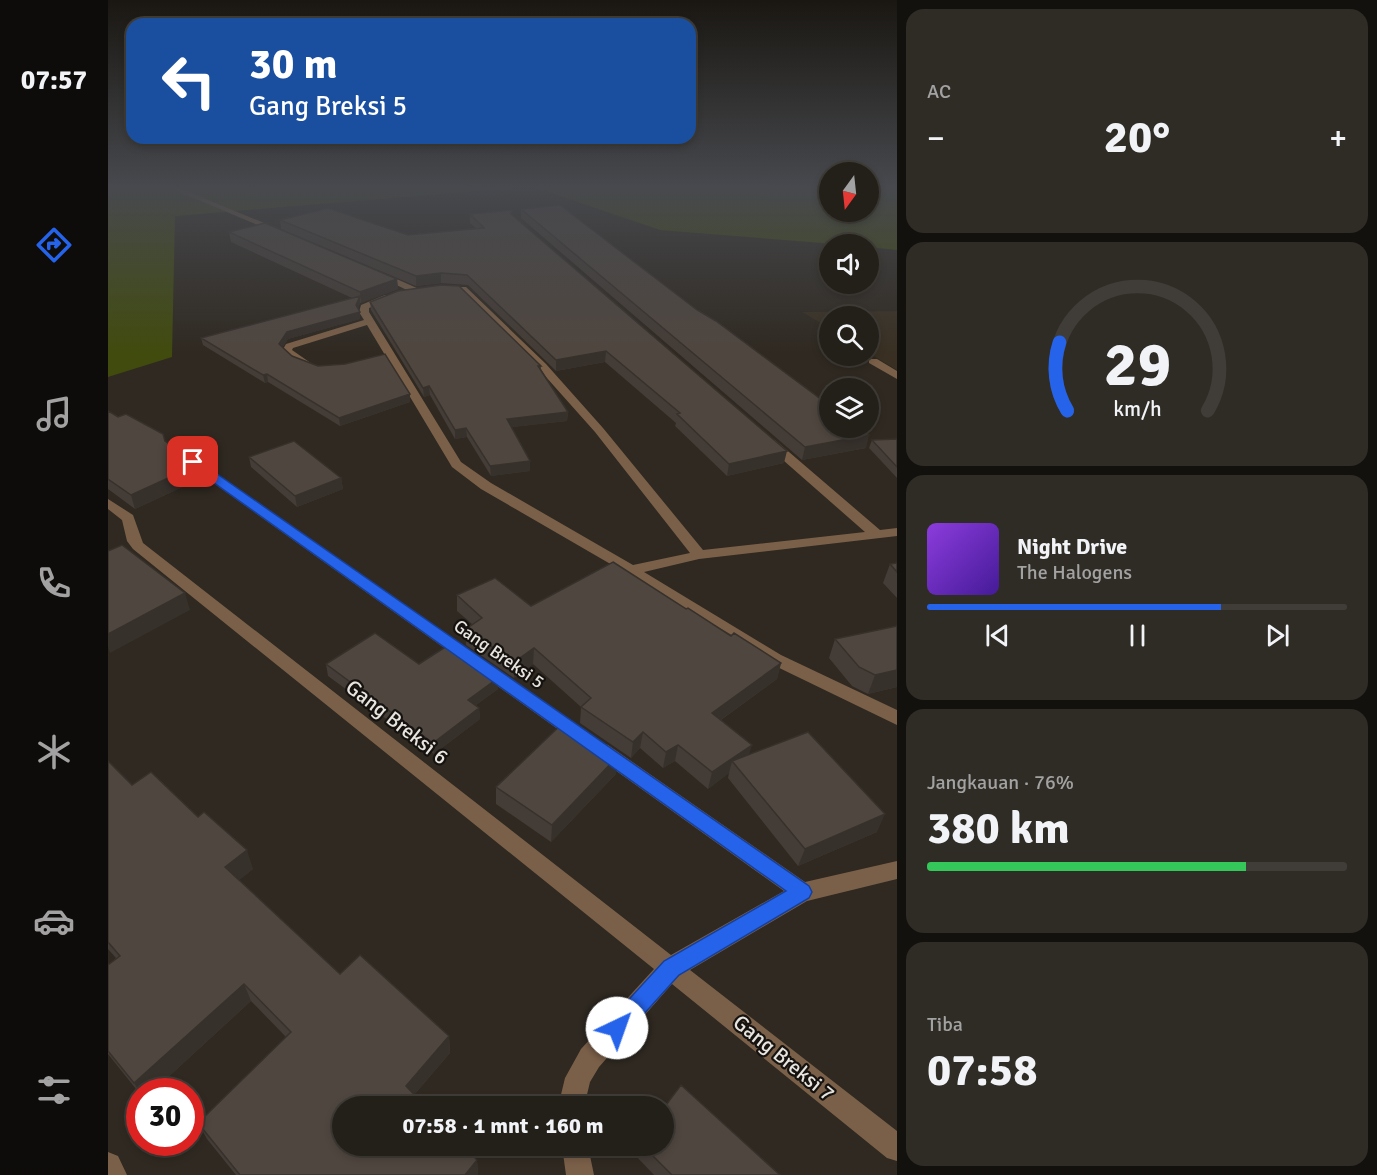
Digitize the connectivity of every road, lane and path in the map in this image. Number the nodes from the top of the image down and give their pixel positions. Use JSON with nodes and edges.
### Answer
{"nodes":[{"id":1,"x":370,"y":269,"type":"edge"},
{"id":2,"x":416,"y":291,"type":"junction"},
{"id":3,"x":369,"y":321,"type":"junction"},
{"id":4,"x":879,"y":365,"type":"edge"},
{"id":5,"x":327,"y":370,"type":"edge"},
{"id":6,"x":897,"y":376,"type":"edge"},
{"id":7,"x":759,"y":432,"type":"edge"},
{"id":8,"x":174,"y":449,"type":"edge"},
{"id":9,"x":108,"y":503,"type":"edge"},
{"id":10,"x":897,"y":532,"type":"edge"},
{"id":11,"x":876,"y":534,"type":"junction"},
{"id":12,"x":699,"y":555,"type":"junction"},
{"id":13,"x":631,"y":570,"type":"junction"},
{"id":14,"x":897,"y":718,"type":"edge"},
{"id":15,"x":897,"y":870,"type":"edge"},
{"id":16,"x":802,"y":892,"type":"junction"},
{"id":17,"x":671,"y":968,"type":"junction"},
{"id":18,"x":574,"y":1096,"type":"edge"},
{"id":19,"x":897,"y":1148,"type":"edge"},
{"id":20,"x":577,"y":1156,"type":"edge"},
{"id":21,"x":108,"y":1166,"type":"edge"},
{"id":22,"x":113,"y":1175,"type":"edge"},
{"id":23,"x":580,"y":1175,"type":"edge"}],
"edges":[{"from":1,"to":2,"type":"street"},
{"from":2,"to":3,"type":"street"},
{"from":2,"to":12,"type":"street"},
{"from":3,"to":5,"type":"street"},
{"from":3,"to":13,"type":"street"},
{"from":4,"to":6,"type":"street"},
{"from":7,"to":11,"type":"street"},
{"from":8,"to":16,"type":"street","name":"Gang Breksi 5"},
{"from":9,"to":17,"type":"street","name":"Gang Breksi 6"},
{"from":10,"to":11,"type":"street"},
{"from":11,"to":12,"type":"street"},
{"from":12,"to":13,"type":"street"},
{"from":13,"to":14,"type":"street"},
{"from":15,"to":16,"type":"street"},
{"from":16,"to":17,"type":"street"},
{"from":17,"to":18,"type":"street"},
{"from":17,"to":19,"type":"street","name":"Gang Breksi 7"},
{"from":20,"to":23,"type":"street"},
{"from":21,"to":22,"type":"street"}]}
